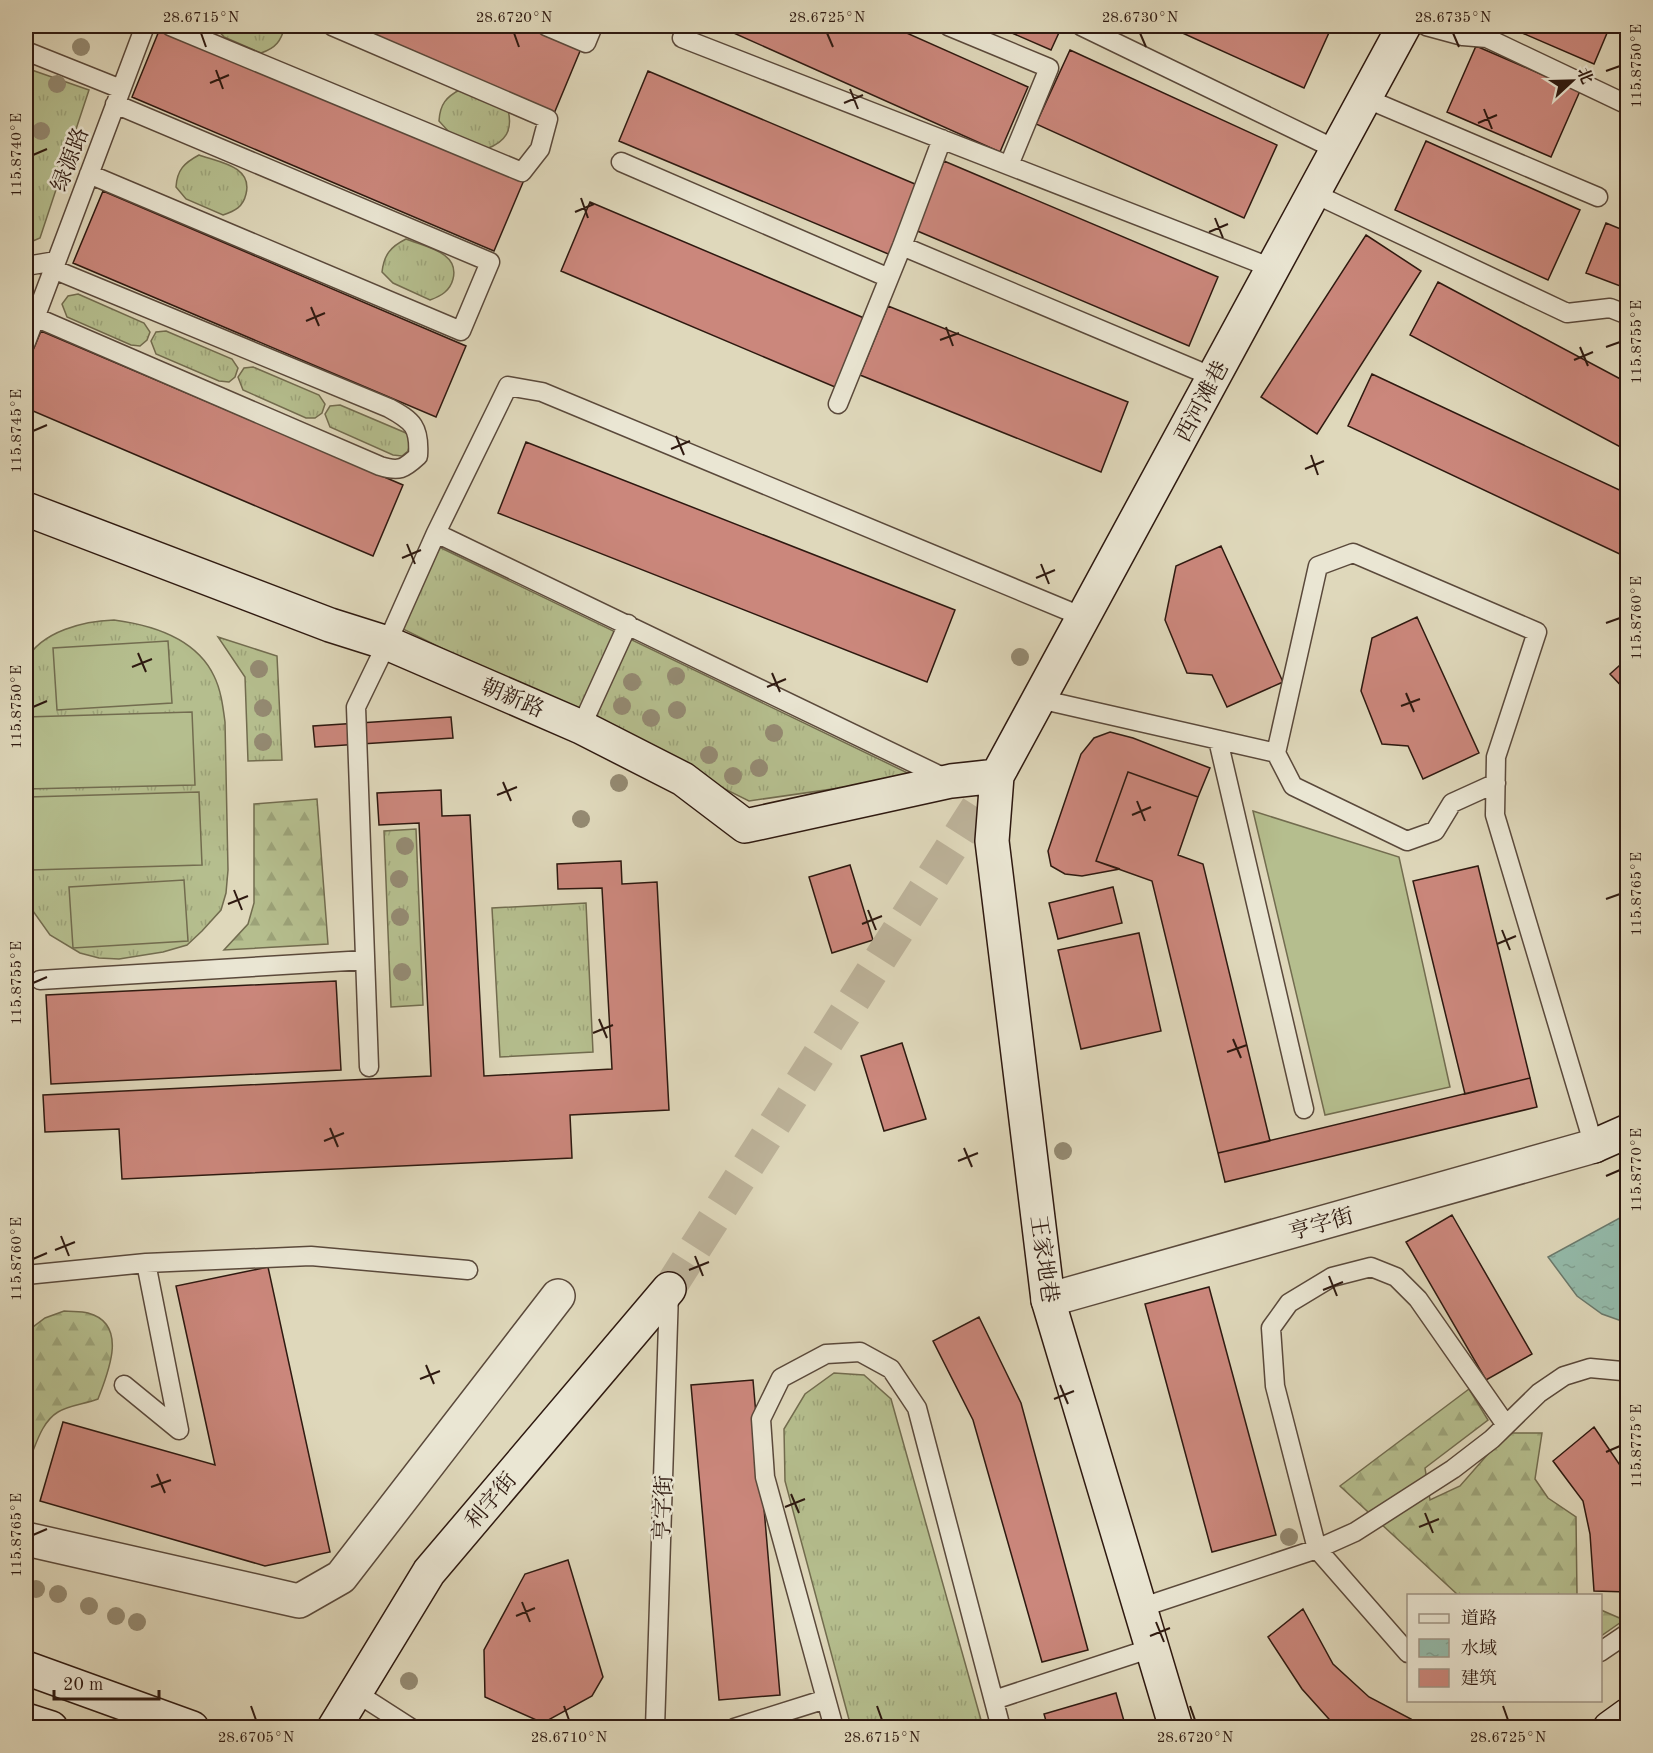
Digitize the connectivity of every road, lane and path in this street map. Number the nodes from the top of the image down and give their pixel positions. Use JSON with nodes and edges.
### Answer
{"nodes":[{"id":1,"x":145,"y":26,"type":"edge"},
{"id":2,"x":170,"y":26,"type":"edge"},
{"id":3,"x":332,"y":26,"type":"edge"},
{"id":4,"x":546,"y":26,"type":"edge"},
{"id":5,"x":593,"y":26,"type":"edge"},
{"id":6,"x":948,"y":26,"type":"edge"},
{"id":7,"x":1081,"y":26,"type":"edge"},
{"id":8,"x":1404,"y":26,"type":"edge"},
{"id":9,"x":1426,"y":26,"type":"edge"},
{"id":10,"x":682,"y":38,"type":"dead end"},
{"id":11,"x":26,"y":51,"type":"edge"},
{"id":12,"x":118,"y":97,"type":"junction"},
{"id":13,"x":1365,"y":98,"type":"junction"},
{"id":14,"x":1628,"y":105,"type":"edge"},
{"id":15,"x":942,"y":139,"type":"junction"},
{"id":16,"x":1337,"y":150,"type":"junction"},
{"id":17,"x":621,"y":162,"type":"dead end"},
{"id":18,"x":1009,"y":165,"type":"junction"},
{"id":19,"x":89,"y":174,"type":"junction"},
{"id":20,"x":1313,"y":193,"type":"junction"},
{"id":21,"x":1598,"y":197,"type":"dead end"},
{"id":22,"x":902,"y":246,"type":"junction"},
{"id":23,"x":55,"y":265,"type":"junction"},
{"id":24,"x":26,"y":266,"type":"edge"},
{"id":25,"x":1272,"y":268,"type":"junction"},
{"id":26,"x":889,"y":278,"type":"junction"},
{"id":27,"x":1628,"y":315,"type":"edge"},
{"id":28,"x":35,"y":317,"type":"junction"},
{"id":29,"x":26,"y":342,"type":"edge"},
{"id":30,"x":1213,"y":377,"type":"junction"},
{"id":31,"x":838,"y":404,"type":"dead end"},
{"id":32,"x":26,"y":509,"type":"edge"},
{"id":33,"x":436,"y":533,"type":"junction"},
{"id":34,"x":1083,"y":617,"type":"junction"},
{"id":35,"x":628,"y":624,"type":"junction"},
{"id":36,"x":387,"y":643,"type":"junction"},
{"id":37,"x":1039,"y":699,"type":"junction"},
{"id":38,"x":581,"y":727,"type":"junction"},
{"id":39,"x":1218,"y":740,"type":"junction"},
{"id":40,"x":1276,"y":753,"type":"junction"},
{"id":41,"x":997,"y":776,"type":"junction"},
{"id":42,"x":951,"y":781,"type":"junction"},
{"id":43,"x":1496,"y":783,"type":"junction"},
{"id":44,"x":365,"y":960,"type":"junction"},
{"id":45,"x":39,"y":980,"type":"dead end"},
{"id":46,"x":369,"y":1066,"type":"dead end"},
{"id":47,"x":1304,"y":1109,"type":"dead end"},
{"id":48,"x":1628,"y":1131,"type":"edge"},
{"id":49,"x":1593,"y":1146,"type":"junction"},
{"id":50,"x":146,"y":1263,"type":"junction"},
{"id":51,"x":468,"y":1270,"type":"dead end"},
{"id":52,"x":26,"y":1275,"type":"edge"},
{"id":53,"x":669,"y":1289,"type":"joint"},
{"id":54,"x":558,"y":1296,"type":"dead end"},
{"id":55,"x":1048,"y":1300,"type":"junction"},
{"id":56,"x":1628,"y":1374,"type":"edge"},
{"id":57,"x":124,"y":1384,"type":"dead end"},
{"id":58,"x":1506,"y":1425,"type":"junction"},
{"id":59,"x":26,"y":1539,"type":"edge"},
{"id":60,"x":1317,"y":1549,"type":"junction"},
{"id":61,"x":1140,"y":1608,"type":"junction"},
{"id":62,"x":1628,"y":1633,"type":"edge"},
{"id":63,"x":1152,"y":1648,"type":"junction"},
{"id":64,"x":1602,"y":1651,"type":"edge"},
{"id":65,"x":1407,"y":1652,"type":"edge"},
{"id":66,"x":26,"y":1668,"type":"edge"},
{"id":67,"x":355,"y":1692,"type":"junction"},
{"id":68,"x":826,"y":1699,"type":"junction"},
{"id":69,"x":994,"y":1700,"type":"junction"},
{"id":70,"x":1628,"y":1715,"type":"edge"},
{"id":71,"x":26,"y":1720,"type":"edge"},
{"id":72,"x":51,"y":1728,"type":"edge"},
{"id":73,"x":192,"y":1728,"type":"edge"},
{"id":74,"x":334,"y":1728,"type":"edge"},
{"id":75,"x":411,"y":1728,"type":"edge"},
{"id":76,"x":655,"y":1728,"type":"edge"},
{"id":77,"x":734,"y":1728,"type":"edge"},
{"id":78,"x":834,"y":1728,"type":"edge"},
{"id":79,"x":1001,"y":1728,"type":"edge"},
{"id":80,"x":1176,"y":1728,"type":"edge"},
{"id":81,"x":1610,"y":1728,"type":"edge"}],
"edges":[{"from":1,"to":12,"type":"lane","name":"绿源路"},
{"from":2,"to":3,"type":"lane"},
{"from":4,"to":5,"type":"lane"},
{"from":6,"to":18,"type":"lane"},
{"from":7,"to":16,"type":"lane"},
{"from":8,"to":13,"type":"street","name":"西河滩巷"},
{"from":9,"to":14,"type":"lane"},
{"from":10,"to":15,"type":"lane"},
{"from":11,"to":12,"type":"lane"},
{"from":12,"to":19,"type":"lane","name":"绿源路"},
{"from":12,"to":19,"type":"lane"},
{"from":13,"to":16,"type":"street","name":"西河滩巷"},
{"from":13,"to":21,"type":"lane"},
{"from":15,"to":18,"type":"lane"},
{"from":15,"to":22,"type":"lane"},
{"from":16,"to":20,"type":"street","name":"西河滩巷"},
{"from":17,"to":26,"type":"lane"},
{"from":18,"to":25,"type":"lane"},
{"from":19,"to":23,"type":"lane","name":"绿源路"},
{"from":20,"to":25,"type":"street","name":"西河滩巷"},
{"from":20,"to":27,"type":"lane"},
{"from":22,"to":26,"type":"lane"},
{"from":22,"to":30,"type":"lane"},
{"from":23,"to":24,"type":"lane"},
{"from":23,"to":28,"type":"lane","name":"绿源路"},
{"from":23,"to":28,"type":"lane"},
{"from":25,"to":30,"type":"street","name":"西河滩巷"},
{"from":26,"to":31,"type":"lane"},
{"from":28,"to":29,"type":"lane","name":"绿源路"},
{"from":30,"to":34,"type":"street","name":"西河滩巷"},
{"from":32,"to":36,"type":"street","name":"朝新路"},
{"from":33,"to":34,"type":"lane"},
{"from":33,"to":35,"type":"lane"},
{"from":33,"to":36,"type":"lane"},
{"from":34,"to":37,"type":"street","name":"西河滩巷"},
{"from":35,"to":38,"type":"lane"},
{"from":35,"to":42,"type":"lane"},
{"from":36,"to":38,"type":"street","name":"朝新路"},
{"from":36,"to":44,"type":"lane"},
{"from":37,"to":39,"type":"lane"},
{"from":37,"to":41,"type":"street","name":"西河滩巷"},
{"from":38,"to":42,"type":"street","name":"朝新路"},
{"from":39,"to":40,"type":"lane"},
{"from":39,"to":47,"type":"lane"},
{"from":40,"to":43,"type":"lane"},
{"from":40,"to":43,"type":"lane"},
{"from":41,"to":42,"type":"street","name":"朝新路"},
{"from":41,"to":55,"type":"street","name":"王家地巷"},
{"from":43,"to":49,"type":"lane"},
{"from":44,"to":45,"type":"lane"},
{"from":44,"to":46,"type":"lane"},
{"from":48,"to":49,"type":"street","name":"亨字街"},
{"from":49,"to":55,"type":"street","name":"亨字街"},
{"from":50,"to":51,"type":"lane"},
{"from":50,"to":52,"type":"lane"},
{"from":50,"to":57,"type":"lane"},
{"from":53,"to":67,"type":"street","name":"利字街"},
{"from":53,"to":76,"type":"lane","name":"亨字街"},
{"from":54,"to":59,"type":"street"},
{"from":55,"to":61,"type":"street","name":"王家地巷"},
{"from":56,"to":58,"type":"lane"},
{"from":58,"to":60,"type":"lane"},
{"from":58,"to":60,"type":"lane"},
{"from":60,"to":61,"type":"lane"},
{"from":60,"to":65,"type":"lane"},
{"from":61,"to":63,"type":"street","name":"王家地巷"},
{"from":62,"to":64,"type":"lane"},
{"from":63,"to":69,"type":"lane"},
{"from":63,"to":80,"type":"street","name":"王家地巷"},
{"from":66,"to":73,"type":"street"},
{"from":67,"to":74,"type":"street","name":"利字街"},
{"from":67,"to":75,"type":"lane"},
{"from":68,"to":69,"type":"lane"},
{"from":68,"to":77,"type":"lane"},
{"from":68,"to":78,"type":"lane"},
{"from":69,"to":79,"type":"lane"},
{"from":70,"to":81,"type":"street"},
{"from":71,"to":72,"type":"street"}]}
